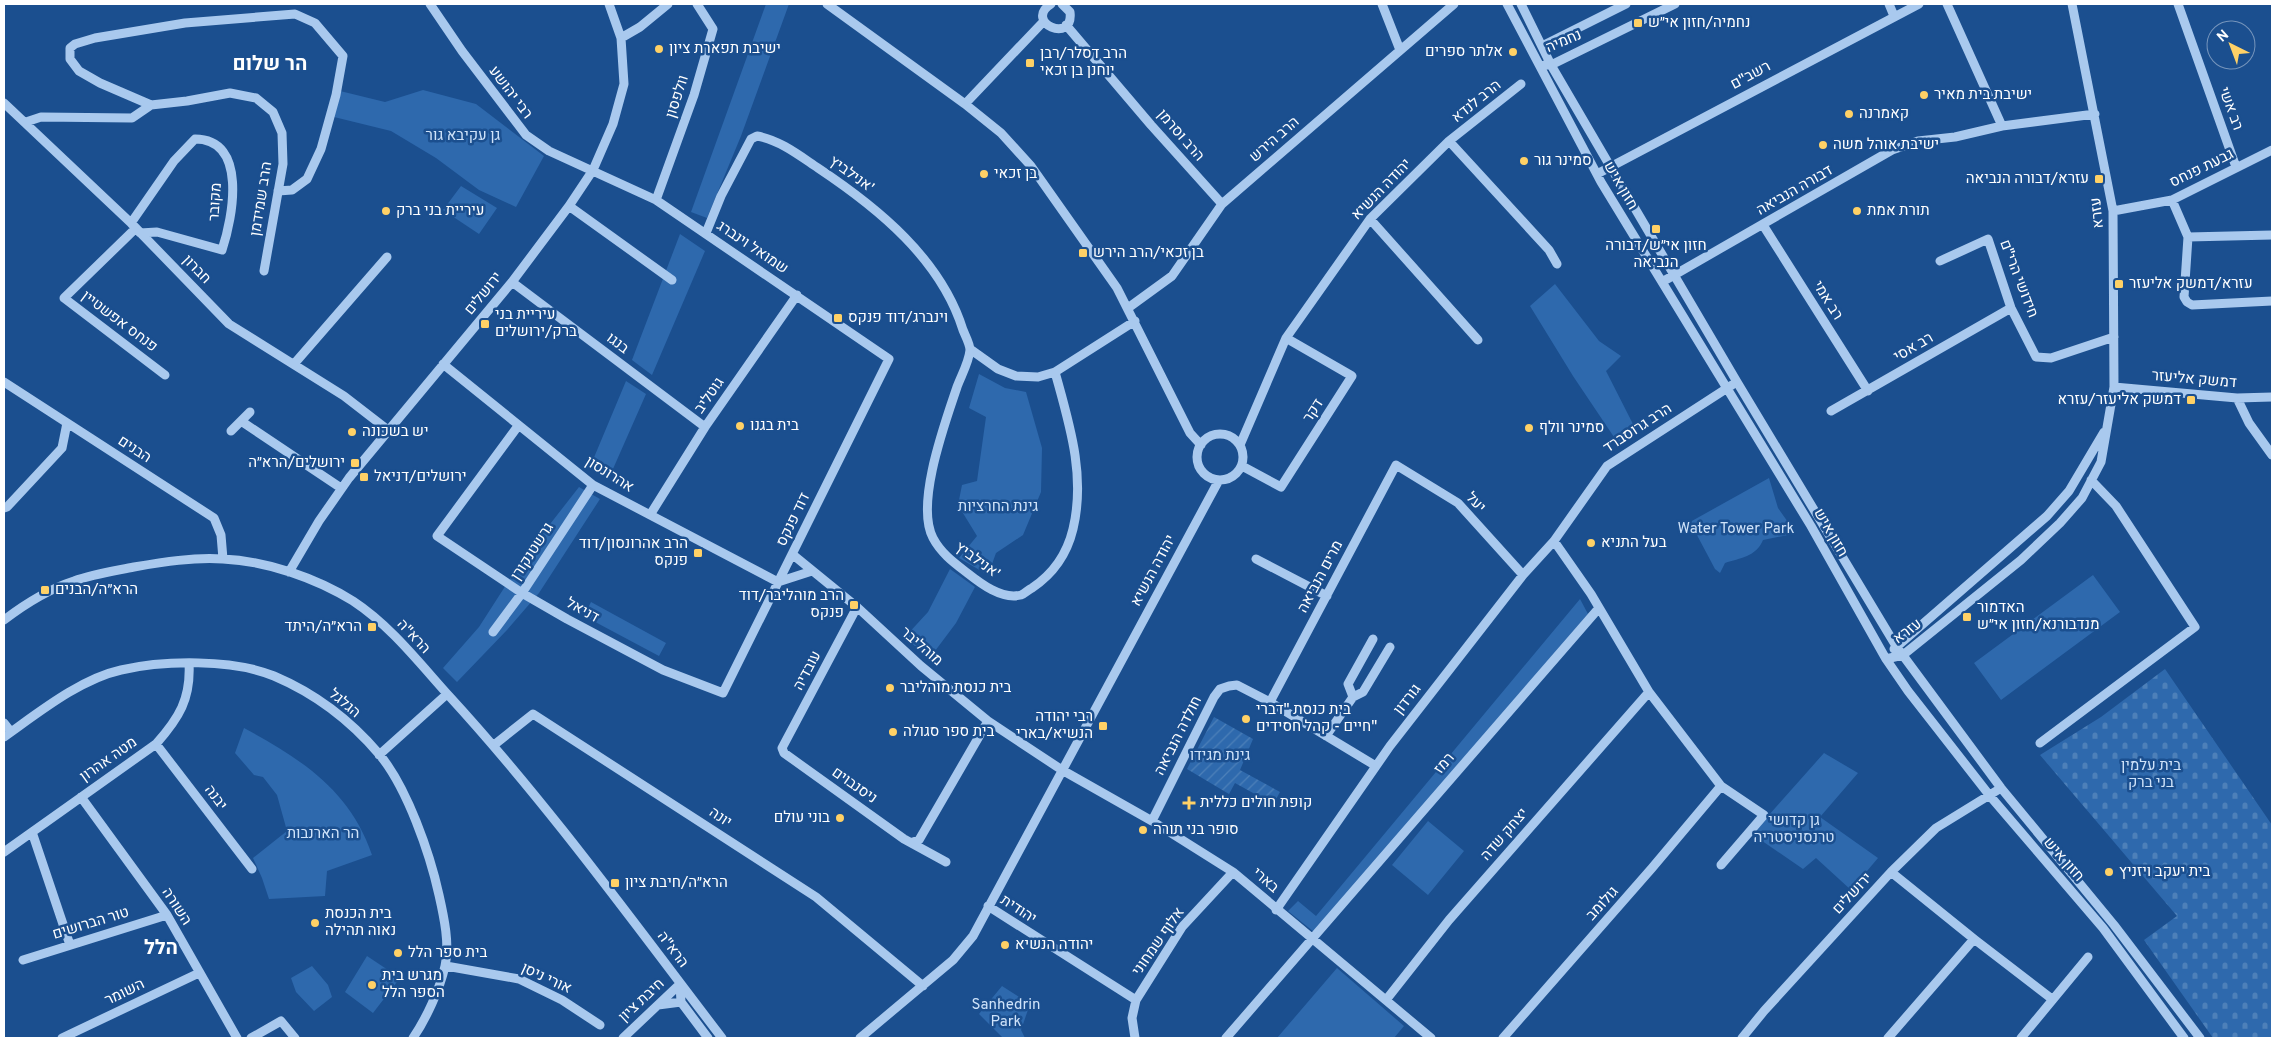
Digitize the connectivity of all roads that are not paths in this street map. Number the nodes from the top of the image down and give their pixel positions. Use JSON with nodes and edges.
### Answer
{"nodes":[{"id":1,"x":430,"y":4,"type":"edge"},
{"id":2,"x":609,"y":4,"type":"edge"},
{"id":3,"x":668,"y":4,"type":"edge"},
{"id":4,"x":697,"y":4,"type":"edge"},
{"id":5,"x":827,"y":4,"type":"edge"},
{"id":6,"x":1049,"y":4,"type":"edge"},
{"id":7,"x":1062,"y":4,"type":"edge"},
{"id":8,"x":1382,"y":4,"type":"edge"},
{"id":9,"x":1454,"y":4,"type":"edge"},
{"id":10,"x":1507,"y":4,"type":"edge"},
{"id":11,"x":1521,"y":4,"type":"edge"},
{"id":12,"x":1626,"y":4,"type":"edge"},
{"id":13,"x":1675,"y":4,"type":"edge"},
{"id":14,"x":1889,"y":4,"type":"edge"},
{"id":15,"x":1919,"y":4,"type":"edge"},
{"id":16,"x":1947,"y":4,"type":"edge"},
{"id":17,"x":2072,"y":4,"type":"edge"},
{"id":18,"x":2178,"y":4,"type":"edge"},
{"id":19,"x":1894,"y":16,"type":"junction"},
{"id":20,"x":1044,"y":21,"type":"junction"},
{"id":21,"x":1066,"y":25,"type":"junction"},
{"id":22,"x":621,"y":38,"type":"junction"},
{"id":23,"x":1542,"y":46,"type":"junction"},
{"id":24,"x":1400,"y":50,"type":"junction"},
{"id":25,"x":1538,"y":65,"type":"junction"},
{"id":26,"x":1551,"y":65,"type":"junction"},
{"id":27,"x":1521,"y":84,"type":"dead end"},
{"id":28,"x":4,"y":103,"type":"edge"},
{"id":29,"x":965,"y":104,"type":"junction"},
{"id":30,"x":151,"y":105,"type":"junction"},
{"id":31,"x":2095,"y":114,"type":"junction"},
{"id":32,"x":26,"y":122,"type":"junction"},
{"id":33,"x":2002,"y":126,"type":"junction"},
{"id":34,"x":1449,"y":141,"type":"junction"},
{"id":35,"x":2272,"y":150,"type":"edge"},
{"id":36,"x":1610,"y":166,"type":"junction"},
{"id":37,"x":2236,"y":168,"type":"junction"},
{"id":38,"x":593,"y":170,"type":"junction"},
{"id":39,"x":1597,"y":174,"type":"junction"},
{"id":40,"x":278,"y":191,"type":"junction"},
{"id":41,"x":656,"y":200,"type":"junction"},
{"id":42,"x":2172,"y":200,"type":"junction"},
{"id":43,"x":1222,"y":204,"type":"junction"},
{"id":44,"x":569,"y":206,"type":"junction"},
{"id":45,"x":2113,"y":211,"type":"junction"},
{"id":46,"x":1370,"y":219,"type":"junction"},
{"id":47,"x":1763,"y":225,"type":"junction"},
{"id":48,"x":136,"y":228,"type":"junction"},
{"id":49,"x":706,"y":233,"type":"junction"},
{"id":50,"x":2272,"y":235,"type":"edge"},
{"id":51,"x":2188,"y":237,"type":"junction"},
{"id":52,"x":388,"y":257,"type":"dead end"},
{"id":53,"x":1940,"y":261,"type":"dead end"},
{"id":54,"x":1557,"y":264,"type":"dead end"},
{"id":55,"x":264,"y":271,"type":"dead end"},
{"id":56,"x":1676,"y":274,"type":"junction"},
{"id":57,"x":672,"y":280,"type":"dead end"},
{"id":58,"x":512,"y":282,"type":"junction"},
{"id":59,"x":1662,"y":282,"type":"junction"},
{"id":60,"x":797,"y":295,"type":"junction"},
{"id":61,"x":2272,"y":301,"type":"edge"},
{"id":62,"x":1128,"y":308,"type":"junction"},
{"id":63,"x":2011,"y":308,"type":"junction"},
{"id":64,"x":1135,"y":320,"type":"junction"},
{"id":65,"x":1286,"y":338,"type":"junction"},
{"id":66,"x":2114,"y":338,"type":"junction"},
{"id":67,"x":1478,"y":340,"type":"dead end"},
{"id":68,"x":970,"y":349,"type":"junction"},
{"id":69,"x":889,"y":359,"type":"joint"},
{"id":70,"x":294,"y":364,"type":"junction"},
{"id":71,"x":443,"y":364,"type":"junction"},
{"id":72,"x":1055,"y":372,"type":"junction"},
{"id":73,"x":165,"y":375,"type":"dead end"},
{"id":74,"x":4,"y":382,"type":"edge"},
{"id":75,"x":1737,"y":382,"type":"junction"},
{"id":76,"x":2114,"y":387,"type":"junction"},
{"id":77,"x":1726,"y":388,"type":"junction"},
{"id":78,"x":1868,"y":391,"type":"junction"},
{"id":79,"x":2272,"y":397,"type":"edge"},
{"id":80,"x":2237,"y":398,"type":"junction"},
{"id":81,"x":1831,"y":411,"type":"dead end"},
{"id":82,"x":250,"y":412,"type":"dead end"},
{"id":83,"x":241,"y":421,"type":"junction"},
{"id":84,"x":67,"y":423,"type":"junction"},
{"id":85,"x":2109,"y":423,"type":"junction"},
{"id":86,"x":518,"y":426,"type":"junction"},
{"id":87,"x":705,"y":427,"type":"junction"},
{"id":88,"x":388,"y":430,"type":"junction"},
{"id":89,"x":232,"y":431,"type":"dead end"},
{"id":90,"x":1201,"y":445,"type":"junction"},
{"id":91,"x":1240,"y":445,"type":"junction"},
{"id":92,"x":2272,"y":455,"type":"edge"},
{"id":93,"x":1242,"y":466,"type":"junction"},
{"id":94,"x":1396,"y":466,"type":"joint"},
{"id":95,"x":1219,"y":480,"type":"junction"},
{"id":96,"x":2091,"y":480,"type":"junction"},
{"id":97,"x":593,"y":485,"type":"junction"},
{"id":98,"x":342,"y":488,"type":"junction"},
{"id":99,"x":4,"y":508,"type":"edge"},
{"id":100,"x":650,"y":515,"type":"junction"},
{"id":101,"x":1554,"y":541,"type":"junction"},
{"id":102,"x":792,"y":554,"type":"junction"},
{"id":103,"x":223,"y":559,"type":"junction"},
{"id":104,"x":1256,"y":559,"type":"dead end"},
{"id":105,"x":812,"y":571,"type":"junction"},
{"id":106,"x":289,"y":572,"type":"junction"},
{"id":107,"x":1523,"y":575,"type":"junction"},
{"id":108,"x":778,"y":582,"type":"junction"},
{"id":109,"x":522,"y":594,"type":"junction"},
{"id":110,"x":1326,"y":596,"type":"junction"},
{"id":111,"x":857,"y":608,"type":"junction"},
{"id":112,"x":1599,"y":608,"type":"junction"},
{"id":113,"x":4,"y":620,"type":"edge"},
{"id":114,"x":493,"y":632,"type":"dead end"},
{"id":115,"x":1373,"y":639,"type":"dead end"},
{"id":116,"x":1896,"y":646,"type":"junction"},
{"id":117,"x":1390,"y":647,"type":"dead end"},
{"id":118,"x":1903,"y":655,"type":"junction"},
{"id":119,"x":1886,"y":659,"type":"junction"},
{"id":120,"x":189,"y":663,"type":"junction"},
{"id":121,"x":1649,"y":692,"type":"junction"},
{"id":122,"x":723,"y":693,"type":"joint"},
{"id":123,"x":447,"y":694,"type":"junction"},
{"id":124,"x":1353,"y":696,"type":"junction"},
{"id":125,"x":1270,"y":702,"type":"junction"},
{"id":126,"x":988,"y":721,"type":"junction"},
{"id":127,"x":4,"y":723,"type":"edge"},
{"id":128,"x":8,"y":734,"type":"edge"},
{"id":129,"x":1326,"y":736,"type":"junction"},
{"id":130,"x":2040,"y":743,"type":"dead end"},
{"id":131,"x":156,"y":744,"type":"junction"},
{"id":132,"x":494,"y":745,"type":"junction"},
{"id":133,"x":782,"y":748,"type":"joint"},
{"id":134,"x":380,"y":755,"type":"junction"},
{"id":135,"x":1376,"y":766,"type":"junction"},
{"id":136,"x":1062,"y":770,"type":"junction"},
{"id":137,"x":1720,"y":786,"type":"junction"},
{"id":138,"x":2001,"y":788,"type":"junction"},
{"id":139,"x":1990,"y":796,"type":"junction"},
{"id":140,"x":81,"y":797,"type":"junction"},
{"id":141,"x":1152,"y":821,"type":"junction"},
{"id":142,"x":32,"y":832,"type":"junction"},
{"id":143,"x":913,"y":842,"type":"junction"},
{"id":144,"x":4,"y":852,"type":"edge"},
{"id":145,"x":946,"y":862,"type":"dead end"},
{"id":146,"x":1721,"y":865,"type":"dead end"},
{"id":147,"x":252,"y":869,"type":"dead end"},
{"id":148,"x":1233,"y":872,"type":"junction"},
{"id":149,"x":1891,"y":872,"type":"junction"},
{"id":150,"x":988,"y":906,"type":"junction"},
{"id":151,"x":1276,"y":910,"type":"junction"},
{"id":152,"x":167,"y":915,"type":"junction"},
{"id":153,"x":1312,"y":939,"type":"junction"},
{"id":154,"x":1974,"y":940,"type":"junction"},
{"id":155,"x":70,"y":945,"type":"junction"},
{"id":156,"x":2088,"y":956,"type":"dead end"},
{"id":157,"x":23,"y":960,"type":"dead end"},
{"id":158,"x":446,"y":966,"type":"junction"},
{"id":159,"x":199,"y":973,"type":"junction"},
{"id":160,"x":680,"y":984,"type":"junction"},
{"id":161,"x":923,"y":986,"type":"junction"},
{"id":162,"x":2052,"y":999,"type":"junction"},
{"id":163,"x":1136,"y":1000,"type":"junction"},
{"id":164,"x":1386,"y":1000,"type":"junction"},
{"id":165,"x":681,"y":1002,"type":"junction"},
{"id":166,"x":658,"y":1005,"type":"junction"},
{"id":167,"x":600,"y":1025,"type":"dead end"},
{"id":168,"x":62,"y":1038,"type":"edge"},
{"id":169,"x":237,"y":1038,"type":"edge"},
{"id":170,"x":251,"y":1038,"type":"edge"},
{"id":171,"x":295,"y":1038,"type":"edge"},
{"id":172,"x":413,"y":1038,"type":"edge"},
{"id":173,"x":622,"y":1038,"type":"edge"},
{"id":174,"x":708,"y":1038,"type":"edge"},
{"id":175,"x":722,"y":1038,"type":"edge"},
{"id":176,"x":860,"y":1038,"type":"edge"},
{"id":177,"x":1135,"y":1038,"type":"edge"},
{"id":178,"x":1226,"y":1038,"type":"edge"},
{"id":179,"x":1431,"y":1038,"type":"edge"},
{"id":180,"x":1503,"y":1038,"type":"edge"},
{"id":181,"x":1742,"y":1038,"type":"edge"},
{"id":182,"x":1888,"y":1038,"type":"edge"},
{"id":183,"x":2021,"y":1038,"type":"edge"},
{"id":184,"x":2184,"y":1038,"type":"edge"},
{"id":185,"x":2200,"y":1038,"type":"edge"}],
"edges":[{"from":1,"to":38,"type":"street","name":"רבי יהושע"},
{"from":2,"to":22,"type":"street","name":"ירושלים"},
{"from":3,"to":22,"type":"street"},
{"from":4,"to":41,"type":"street","name":"וולפסון"},
{"from":5,"to":29,"type":"street"},
{"from":6,"to":20,"type":"street"},
{"from":7,"to":21,"type":"street"},
{"from":8,"to":24,"type":"street"},
{"from":9,"to":24,"type":"street","name":"הרב הירש"},
{"from":10,"to":25,"type":"street","name":"חזון איש"},
{"from":11,"to":23,"type":"street","name":"חזון איש"},
{"from":12,"to":23,"type":"street","name":"נחמיה"},
{"from":13,"to":26,"type":"street","name":"נחמיה"},
{"from":14,"to":19,"type":"street"},
{"from":15,"to":19,"type":"street","name":"רשב\"ם"},
{"from":16,"to":33,"type":"street"},
{"from":17,"to":31,"type":"street","name":"עזרא"},
{"from":18,"to":37,"type":"street","name":"רב אשי"},
{"from":19,"to":36,"type":"street","name":"רשב\"ם"},
{"from":20,"to":21,"type":"street"},
{"from":20,"to":29,"type":"street"},
{"from":21,"to":43,"type":"street","name":"הרב וסרמן"},
{"from":22,"to":38,"type":"street","name":"ירושלים"},
{"from":23,"to":25,"type":"street","name":"נחמיה"},
{"from":23,"to":26,"type":"street","name":"חזון איש"},
{"from":24,"to":43,"type":"street","name":"הרב הירש"},
{"from":25,"to":26,"type":"street","name":"נחמיה"},
{"from":25,"to":39,"type":"street","name":"חזון איש"},
{"from":26,"to":36,"type":"street","name":"חזון איש"},
{"from":27,"to":34,"type":"street","name":"הרב לנדא"},
{"from":28,"to":32,"type":"street","name":"חברון"},
{"from":29,"to":62,"type":"street"},
{"from":30,"to":32,"type":"street"},
{"from":30,"to":40,"type":"street","name":"הרב שמידמן"},
{"from":30,"to":40,"type":"street"},
{"from":31,"to":33,"type":"street","name":"דבורה הנביאה"},
{"from":31,"to":45,"type":"street","name":"עזרא"},
{"from":32,"to":48,"type":"street","name":"חברון"},
{"from":33,"to":47,"type":"street","name":"דבורה הנביאה"},
{"from":34,"to":46,"type":"street","name":"יהודה הנשיא"},
{"from":34,"to":54,"type":"street"},
{"from":35,"to":37,"type":"street","name":"גבעת פנחס"},
{"from":36,"to":39,"type":"street","name":"רשב\"ם"},
{"from":36,"to":56,"type":"street","name":"חזון איש"},
{"from":37,"to":42,"type":"street","name":"גבעת פנחס"},
{"from":38,"to":41,"type":"street","name":"שמואל וינברג"},
{"from":38,"to":44,"type":"street","name":"ירושלים"},
{"from":39,"to":59,"type":"street","name":"חזון איש"},
{"from":40,"to":55,"type":"street","name":"הרב שמידמן"},
{"from":41,"to":49,"type":"street","name":"שמואל וינברג"},
{"from":42,"to":45,"type":"street","name":"גבעת פנחס"},
{"from":42,"to":51,"type":"street"},
{"from":43,"to":62,"type":"street","name":"הרב הירש"},
{"from":44,"to":57,"type":"street"},
{"from":44,"to":58,"type":"street","name":"ירושלים"},
{"from":45,"to":66,"type":"street","name":"עזרא"},
{"from":46,"to":65,"type":"street","name":"יהודה הנשיא"},
{"from":46,"to":67,"type":"street"},
{"from":47,"to":56,"type":"street","name":"דבורה הנביאה"},
{"from":47,"to":78,"type":"street","name":"רב אמי"},
{"from":48,"to":48,"type":"street","name":"מקובר"},
{"from":48,"to":70,"type":"street","name":"חברון"},
{"from":48,"to":73,"type":"street","name":"פנחס אפשטיין"},
{"from":49,"to":60,"type":"street","name":"שמואל וינברג"},
{"from":49,"to":68,"type":"street","name":"אנילביץ'"},
{"from":50,"to":51,"type":"street"},
{"from":51,"to":61,"type":"street"},
{"from":52,"to":70,"type":"street"},
{"from":53,"to":63,"type":"street","name":"חידושי הרי\"ם"},
{"from":56,"to":59,"type":"street","name":"דבורה הנביאה"},
{"from":56,"to":75,"type":"street","name":"חזון איש"},
{"from":58,"to":71,"type":"street","name":"ירושלים"},
{"from":58,"to":87,"type":"street","name":"בנגו"},
{"from":59,"to":77,"type":"street","name":"חזון איש"},
{"from":60,"to":69,"type":"street","name":"שמואל וינברג"},
{"from":60,"to":87,"type":"street","name":"גוטליב"},
{"from":62,"to":64,"type":"street"},
{"from":63,"to":66,"type":"street","name":"חידושי הרי\"ם"},
{"from":63,"to":78,"type":"street","name":"רב אסי"},
{"from":64,"to":72,"type":"street"},
{"from":64,"to":90,"type":"street"},
{"from":65,"to":91,"type":"street","name":"יהודה הנשיא"},
{"from":65,"to":93,"type":"street","name":"דקר"},
{"from":66,"to":76,"type":"street","name":"עזרא"},
{"from":68,"to":72,"type":"street"},
{"from":68,"to":72,"type":"street","name":"אנילביץ'"},
{"from":69,"to":102,"type":"street","name":"דוד פנקס"},
{"from":70,"to":88,"type":"street","name":"חברון"},
{"from":71,"to":86,"type":"street","name":"אהרונסון"},
{"from":71,"to":88,"type":"street","name":"ירושלים"},
{"from":74,"to":84,"type":"street","name":"הבנים"},
{"from":75,"to":77,"type":"street","name":"הרב גרוסברד"},
{"from":75,"to":116,"type":"street","name":"חזון איש"},
{"from":76,"to":80,"type":"street","name":"דמשק אליעזר"},
{"from":76,"to":85,"type":"street","name":"עזרא"},
{"from":77,"to":101,"type":"street","name":"הרב גרוסברד"},
{"from":77,"to":119,"type":"street","name":"חזון איש"},
{"from":78,"to":81,"type":"street","name":"רב אסי"},
{"from":79,"to":80,"type":"street","name":"דמשק אליעזר"},
{"from":80,"to":92,"type":"street"},
{"from":82,"to":83,"type":"street"},
{"from":83,"to":89,"type":"street"},
{"from":83,"to":98,"type":"street"},
{"from":84,"to":99,"type":"street"},
{"from":84,"to":103,"type":"street","name":"הבנים"},
{"from":85,"to":96,"type":"street","name":"עזרא"},
{"from":85,"to":116,"type":"street","name":"עזרא"},
{"from":86,"to":97,"type":"street","name":"אהרונסון"},
{"from":86,"to":109,"type":"street","name":"דניאל"},
{"from":87,"to":100,"type":"street","name":"גוטליב"},
{"from":88,"to":98,"type":"street","name":"ירושלים"},
{"from":90,"to":91,"type":"street"},
{"from":90,"to":95,"type":"street"},
{"from":91,"to":93,"type":"street"},
{"from":93,"to":95,"type":"street"},
{"from":94,"to":107,"type":"street","name":"יעל"},
{"from":94,"to":110,"type":"street","name":"מרים הנביאה"},
{"from":95,"to":136,"type":"street","name":"יהודה הנשיא"},
{"from":96,"to":118,"type":"street","name":"עזרא"},
{"from":96,"to":130,"type":"street"},
{"from":97,"to":100,"type":"street","name":"אהרונסון"},
{"from":97,"to":109,"type":"street","name":"גרשטנקורן"},
{"from":98,"to":106,"type":"street","name":"ירושלים"},
{"from":100,"to":108,"type":"street","name":"אהרונסון"},
{"from":101,"to":107,"type":"street","name":"גורדון"},
{"from":101,"to":112,"type":"street"},
{"from":102,"to":105,"type":"street","name":"מוהליבר"},
{"from":102,"to":108,"type":"street","name":"דוד פנקס"},
{"from":103,"to":106,"type":"street","name":"הרא\"ה"},
{"from":103,"to":113,"type":"street","name":"הרא\"ה"},
{"from":104,"to":110,"type":"street"},
{"from":105,"to":108,"type":"street"},
{"from":105,"to":111,"type":"street","name":"מוהליבר"},
{"from":106,"to":123,"type":"street","name":"הרא\"ה"},
{"from":107,"to":135,"type":"street","name":"גורדון"},
{"from":108,"to":122,"type":"street","name":"דוד פנקס"},
{"from":109,"to":114,"type":"street","name":"גרשטנקורן"},
{"from":109,"to":122,"type":"street","name":"דניאל"},
{"from":110,"to":125,"type":"street","name":"מרים הנביאה"},
{"from":111,"to":126,"type":"street","name":"מוהליבר"},
{"from":111,"to":133,"type":"street","name":"עובדיה"},
{"from":112,"to":121,"type":"street"},
{"from":112,"to":153,"type":"street","name":"רמז"},
{"from":115,"to":124,"type":"street"},
{"from":116,"to":118,"type":"street","name":"חזון איש"},
{"from":116,"to":119,"type":"street","name":"עזרא"},
{"from":117,"to":124,"type":"street"},
{"from":118,"to":119,"type":"street","name":"עזרא"},
{"from":118,"to":138,"type":"street","name":"חזון איש"},
{"from":119,"to":139,"type":"street","name":"חזון איש"},
{"from":120,"to":128,"type":"street","name":"הגלגל"},
{"from":120,"to":131,"type":"street","name":"מטה אהרון"},
{"from":120,"to":134,"type":"street","name":"הגלגל"},
{"from":121,"to":137,"type":"street"},
{"from":121,"to":164,"type":"street","name":"יצחק שדה"},
{"from":123,"to":132,"type":"street","name":"הרא\"ה"},
{"from":123,"to":134,"type":"street"},
{"from":124,"to":129,"type":"street"},
{"from":125,"to":129,"type":"street","name":"חולדה הנביאה"},
{"from":125,"to":141,"type":"street","name":"חולדה הנביאה"},
{"from":126,"to":136,"type":"street","name":"מוהליבר"},
{"from":126,"to":143,"type":"street"},
{"from":127,"to":128,"type":"street"},
{"from":129,"to":135,"type":"street","name":"חולדה הנביאה"},
{"from":131,"to":140,"type":"street","name":"מטה אהרון"},
{"from":131,"to":147,"type":"street","name":"יבנה"},
{"from":132,"to":160,"type":"street","name":"הרא\"ה"},
{"from":132,"to":161,"type":"street","name":"יונה"},
{"from":133,"to":143,"type":"street","name":"ניסנבוים"},
{"from":134,"to":158,"type":"street","name":"הגלגל"},
{"from":135,"to":151,"type":"street","name":"גורדון"},
{"from":136,"to":141,"type":"street","name":"בארי"},
{"from":136,"to":150,"type":"street","name":"יהודה הנשיא"},
{"from":137,"to":146,"type":"street"},
{"from":137,"to":180,"type":"street","name":"גולומב"},
{"from":138,"to":139,"type":"street","name":"ירושלים"},
{"from":138,"to":185,"type":"street","name":"חזון איש"},
{"from":139,"to":149,"type":"street","name":"ירושלים"},
{"from":139,"to":184,"type":"street","name":"חזון איש"},
{"from":140,"to":142,"type":"street","name":"מטה אהרון"},
{"from":140,"to":152,"type":"street","name":"השורה"},
{"from":141,"to":148,"type":"street","name":"בארי"},
{"from":142,"to":144,"type":"street","name":"מטה אהרון"},
{"from":142,"to":155,"type":"street"},
{"from":143,"to":145,"type":"street","name":"ניסנבוים"},
{"from":148,"to":151,"type":"street","name":"בארי"},
{"from":148,"to":163,"type":"street","name":"אלוף שמחוני"},
{"from":149,"to":154,"type":"street"},
{"from":149,"to":181,"type":"street","name":"ירושלים"},
{"from":150,"to":161,"type":"street","name":"יהודה הנשיא"},
{"from":150,"to":163,"type":"street","name":"יהודית"},
{"from":151,"to":153,"type":"street","name":"בארי"},
{"from":152,"to":155,"type":"street","name":"טור הברושים"},
{"from":152,"to":159,"type":"street","name":"השורה"},
{"from":153,"to":164,"type":"street","name":"בארי"},
{"from":153,"to":178,"type":"street","name":"רמז"},
{"from":154,"to":162,"type":"street"},
{"from":154,"to":182,"type":"street"},
{"from":155,"to":157,"type":"street","name":"טור הברושים"},
{"from":156,"to":162,"type":"street"},
{"from":158,"to":167,"type":"street","name":"אורי ניסן"},
{"from":158,"to":172,"type":"street","name":"הגלגל"},
{"from":159,"to":168,"type":"street","name":"השומר"},
{"from":159,"to":169,"type":"street","name":"השורה"},
{"from":160,"to":165,"type":"street","name":"הרא\"ה"},
{"from":160,"to":166,"type":"street","name":"חיבת ציון"},
{"from":160,"to":175,"type":"street","name":"הרא\"ה"},
{"from":161,"to":176,"type":"street","name":"יהודה הנשיא"},
{"from":162,"to":183,"type":"street"},
{"from":163,"to":177,"type":"street","name":"אלוף שמחוני"},
{"from":164,"to":179,"type":"street","name":"בארי"},
{"from":165,"to":166,"type":"street"},
{"from":165,"to":174,"type":"street"},
{"from":166,"to":173,"type":"street","name":"חיבת ציון"},
{"from":170,"to":171,"type":"street"}]}
